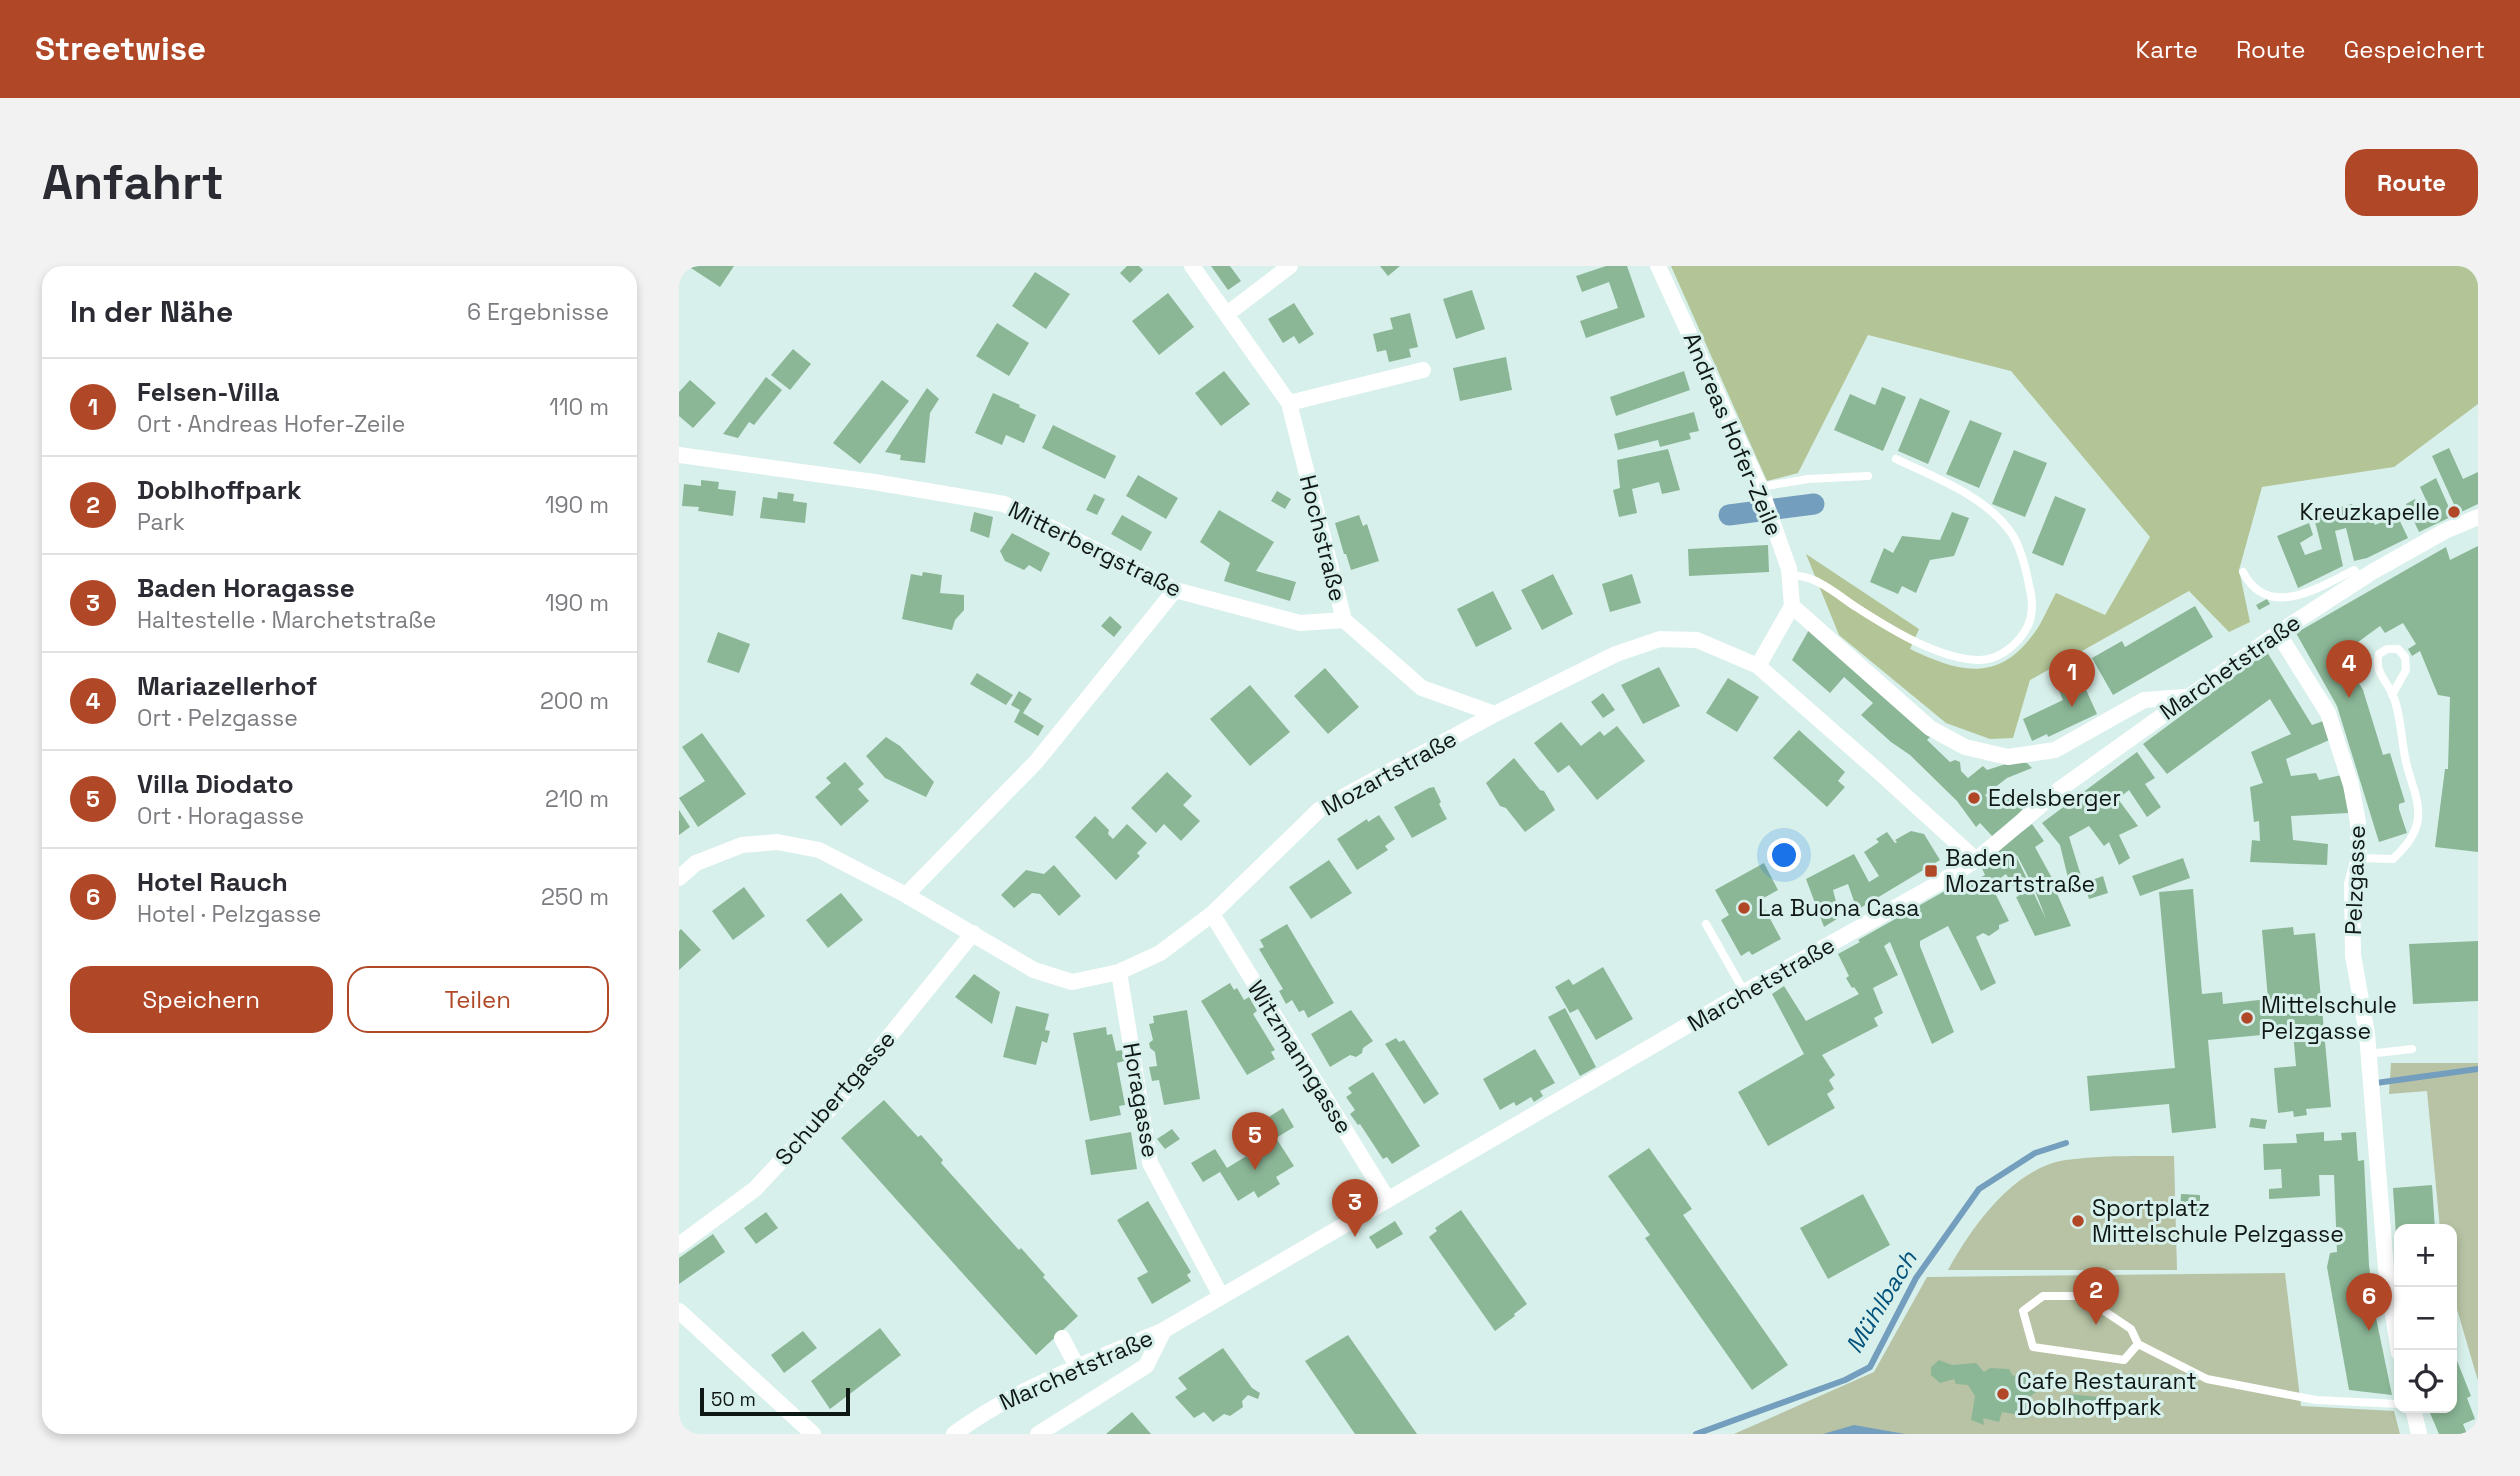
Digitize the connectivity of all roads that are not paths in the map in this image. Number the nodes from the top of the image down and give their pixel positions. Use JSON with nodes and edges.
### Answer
{"nodes":[{"id":1,"x":1192,"y":266,"type":"edge"},
{"id":2,"x":1290,"y":266,"type":"edge"},
{"id":3,"x":1658,"y":266,"type":"edge"},
{"id":4,"x":1227,"y":314,"type":"junction"},
{"id":5,"x":1423,"y":370,"type":"dead end"},
{"id":6,"x":1289,"y":403,"type":"junction"},
{"id":7,"x":679,"y":455,"type":"edge"},
{"id":8,"x":1896,"y":459,"type":"dead end"},
{"id":9,"x":1868,"y":476,"type":"dead end"},
{"id":10,"x":1760,"y":487,"type":"junction"},
{"id":11,"x":2478,"y":517,"type":"edge"},
{"id":12,"x":2243,"y":572,"type":"dead end"},
{"id":13,"x":1790,"y":575,"type":"junction"},
{"id":14,"x":2361,"y":578,"type":"junction"},
{"id":15,"x":1175,"y":590,"type":"junction"},
{"id":16,"x":1792,"y":606,"type":"junction"},
{"id":17,"x":1344,"y":620,"type":"junction"},
{"id":18,"x":2278,"y":632,"type":"junction"},
{"id":19,"x":1758,"y":666,"type":"junction"},
{"id":20,"x":2392,"y":695,"type":"junction"},
{"id":21,"x":2186,"y":697,"type":"junction"},
{"id":22,"x":1495,"y":714,"type":"junction"},
{"id":23,"x":2359,"y":858,"type":"junction"},
{"id":24,"x":1976,"y":860,"type":"junction"},
{"id":25,"x":679,"y":878,"type":"edge"},
{"id":26,"x":906,"y":895,"type":"junction"},
{"id":27,"x":1212,"y":914,"type":"junction"},
{"id":28,"x":1706,"y":924,"type":"dead end"},
{"id":29,"x":974,"y":933,"type":"junction"},
{"id":30,"x":1119,"y":972,"type":"junction"},
{"id":31,"x":1745,"y":993,"type":"junction"},
{"id":32,"x":2412,"y":1049,"type":"dead end"},
{"id":33,"x":2368,"y":1054,"type":"junction"},
{"id":34,"x":1388,"y":1200,"type":"junction"},
{"id":35,"x":679,"y":1245,"type":"edge"},
{"id":36,"x":1221,"y":1296,"type":"junction"},
{"id":37,"x":679,"y":1311,"type":"edge"},
{"id":38,"x":1164,"y":1330,"type":"junction"},
{"id":39,"x":1062,"y":1338,"type":"dead end"},
{"id":40,"x":2138,"y":1344,"type":"junction"},
{"id":41,"x":2399,"y":1350,"type":"edge"},
{"id":42,"x":1076,"y":1365,"type":"junction"},
{"id":43,"x":2394,"y":1404,"type":"edge"},
{"id":44,"x":2414,"y":1413,"type":"edge"},
{"id":45,"x":1063,"y":1428,"type":"edge"},
{"id":46,"x":813,"y":1434,"type":"edge"},
{"id":47,"x":954,"y":1434,"type":"edge"},
{"id":48,"x":1038,"y":1434,"type":"edge"},
{"id":49,"x":2419,"y":1434,"type":"edge"}],
"edges":[{"from":1,"to":4,"type":"street","name":"Hochstraße"},
{"from":2,"to":4,"type":"street"},
{"from":3,"to":10,"type":"street","name":"Andreas Hofer-Zeile"},
{"from":4,"to":6,"type":"street","name":"Hochstraße"},
{"from":5,"to":6,"type":"street"},
{"from":6,"to":17,"type":"street","name":"Hochstraße"},
{"from":7,"to":15,"type":"street","name":"Mitterbergstraße"},
{"from":8,"to":13,"type":"lane"},
{"from":9,"to":10,"type":"lane"},
{"from":10,"to":13,"type":"street","name":"Andreas Hofer-Zeile"},
{"from":11,"to":14,"type":"street","name":"Marchetstraße"},
{"from":12,"to":14,"type":"lane"},
{"from":13,"to":16,"type":"street","name":"Andreas Hofer-Zeile"},
{"from":14,"to":18,"type":"street","name":"Marchetstraße"},
{"from":15,"to":17,"type":"street","name":"Mitterbergstraße"},
{"from":15,"to":26,"type":"street"},
{"from":16,"to":19,"type":"street"},
{"from":16,"to":21,"type":"street"},
{"from":17,"to":22,"type":"street","name":"Hochstraße"},
{"from":18,"to":21,"type":"street","name":"Marchetstraße"},
{"from":18,"to":23,"type":"street","name":"Pelzgasse"},
{"from":19,"to":22,"type":"street","name":"Mozartstraße"},
{"from":19,"to":24,"type":"street","name":"Mozartstraße"},
{"from":20,"to":20,"type":"lane"},
{"from":20,"to":23,"type":"lane"},
{"from":21,"to":24,"type":"street","name":"Marchetstraße"},
{"from":22,"to":27,"type":"street","name":"Mozartstraße"},
{"from":23,"to":33,"type":"street","name":"Pelzgasse"},
{"from":24,"to":31,"type":"street","name":"Marchetstraße"},
{"from":25,"to":26,"type":"street","name":"Mozartstraße"},
{"from":26,"to":29,"type":"street","name":"Mozartstraße"},
{"from":27,"to":30,"type":"street","name":"Mozartstraße"},
{"from":27,"to":34,"type":"street","name":"Witzmanngasse"},
{"from":28,"to":31,"type":"lane"},
{"from":29,"to":30,"type":"street","name":"Mozartstraße"},
{"from":29,"to":35,"type":"street","name":"Schubertgasse"},
{"from":30,"to":36,"type":"street","name":"Horagasse"},
{"from":31,"to":34,"type":"street","name":"Marchetstraße"},
{"from":32,"to":33,"type":"lane"},
{"from":33,"to":41,"type":"street","name":"Pelzgasse"},
{"from":34,"to":36,"type":"street","name":"Marchetstraße"},
{"from":36,"to":38,"type":"street","name":"Marchetstraße"},
{"from":37,"to":46,"type":"street"},
{"from":38,"to":42,"type":"street","name":"Marchetstraße"},
{"from":38,"to":45,"type":"street","name":"Marchetstraße"},
{"from":39,"to":42,"type":"street"},
{"from":40,"to":40,"type":"lane"},
{"from":40,"to":43,"type":"lane"},
{"from":42,"to":47,"type":"street","name":"Marchetstraße"},
{"from":44,"to":49,"type":"street"},
{"from":45,"to":48,"type":"street","name":"Marchetstraße"}]}
